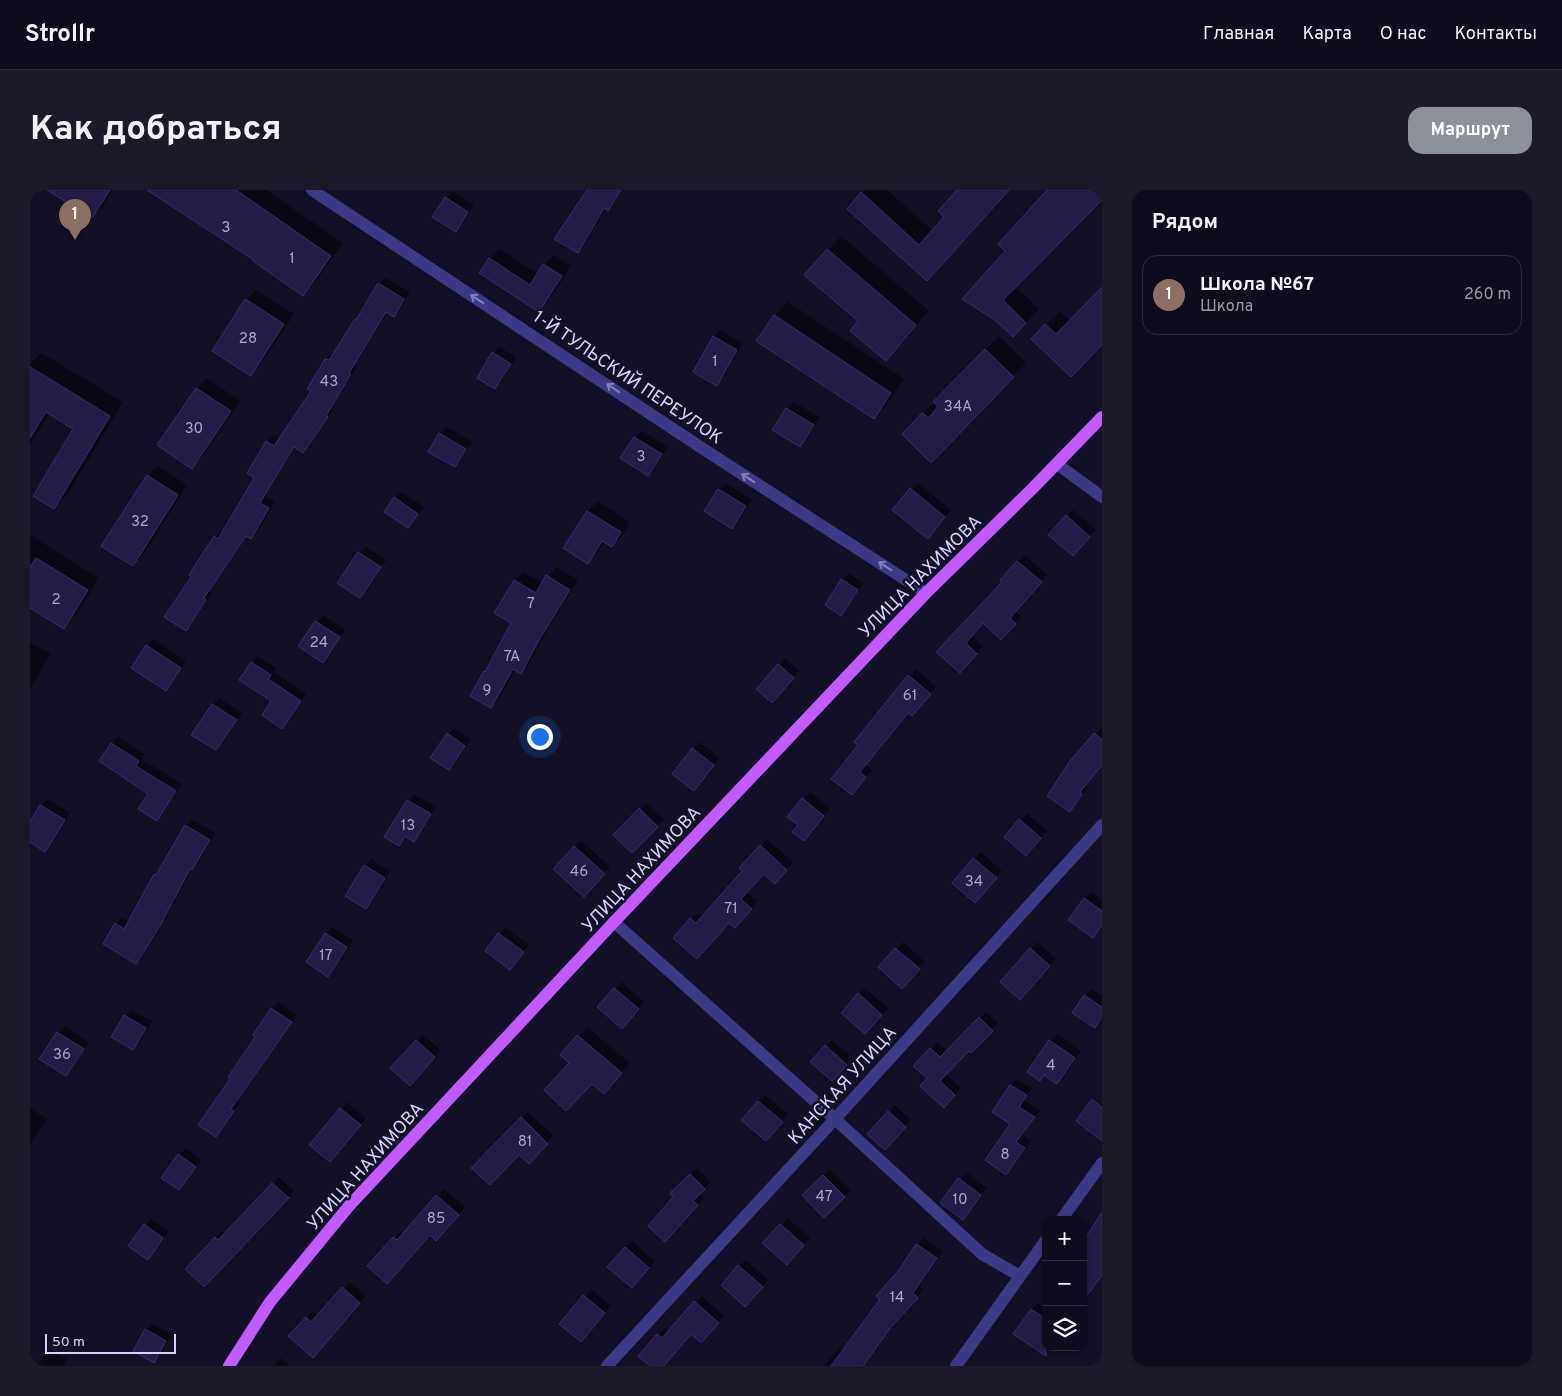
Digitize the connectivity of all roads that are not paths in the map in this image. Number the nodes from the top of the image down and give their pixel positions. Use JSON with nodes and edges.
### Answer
{"nodes":[{"id":1,"x":312,"y":190,"type":"edge"},
{"id":2,"x":1102,"y":417,"type":"edge"},
{"id":3,"x":1057,"y":464,"type":"junction"},
{"id":4,"x":1102,"y":497,"type":"edge"},
{"id":5,"x":926,"y":593,"type":"junction"},
{"id":6,"x":1102,"y":825,"type":"edge"},
{"id":7,"x":614,"y":922,"type":"junction"},
{"id":8,"x":836,"y":1118,"type":"junction"},
{"id":9,"x":1102,"y":1163,"type":"edge"},
{"id":10,"x":1064,"y":1216,"type":"edge"},
{"id":11,"x":1042,"y":1246,"type":"edge"},
{"id":12,"x":1020,"y":1276,"type":"junction"},
{"id":13,"x":230,"y":1366,"type":"edge"},
{"id":14,"x":607,"y":1366,"type":"edge"},
{"id":15,"x":956,"y":1366,"type":"edge"}],
"edges":[{"from":5,"to":1,"type":"street","name":"1-Й ТУЛЬСКИЙ ПЕРЕУЛОК","one_way":true},
{"from":2,"to":3,"type":"main road","name":"УЛИЦА НАХИМОВА"},
{"from":3,"to":4,"type":"street"},
{"from":3,"to":5,"type":"main road","name":"УЛИЦА НАХИМОВА"},
{"from":5,"to":7,"type":"main road","name":"УЛИЦА НАХИМОВА"},
{"from":6,"to":8,"type":"street","name":"КАНСКАЯ УЛИЦА"},
{"from":7,"to":8,"type":"street"},
{"from":7,"to":13,"type":"main road","name":"УЛИЦА НАХИМОВА"},
{"from":8,"to":12,"type":"street"},
{"from":8,"to":14,"type":"street","name":"КАНСКАЯ УЛИЦА"},
{"from":9,"to":10,"type":"street"},
{"from":11,"to":12,"type":"street"},
{"from":12,"to":15,"type":"street"}]}
